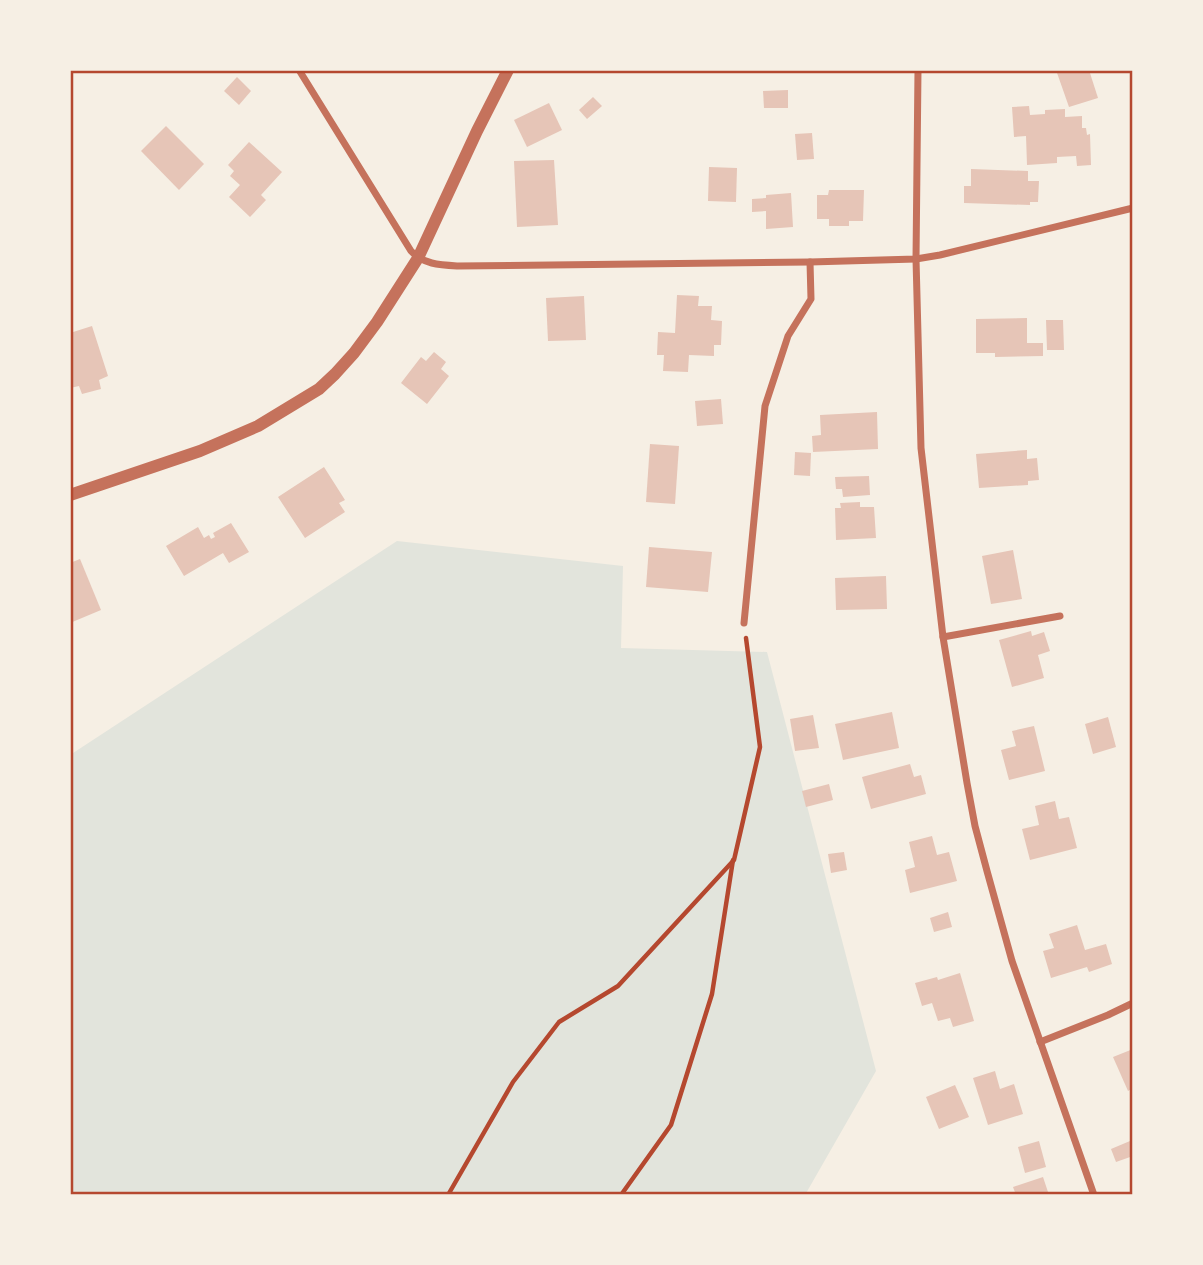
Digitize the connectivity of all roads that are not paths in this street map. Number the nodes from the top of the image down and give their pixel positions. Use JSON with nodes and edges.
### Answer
{"nodes":[{"id":1,"x":299,"y":70,"type":"edge"},
{"id":2,"x":509,"y":70,"type":"edge"},
{"id":3,"x":918,"y":70,"type":"edge"},
{"id":4,"x":1133,"y":208,"type":"edge"},
{"id":5,"x":418,"y":258,"type":"junction"},
{"id":6,"x":916,"y":259,"type":"junction"},
{"id":7,"x":810,"y":262,"type":"junction"},
{"id":8,"x":70,"y":495,"type":"edge"},
{"id":9,"x":1060,"y":616,"type":"dead end"},
{"id":10,"x":744,"y":623,"type":"road end"},
{"id":11,"x":943,"y":637,"type":"junction"},
{"id":12,"x":1133,"y":1003,"type":"edge"},
{"id":13,"x":1040,"y":1042,"type":"junction"},
{"id":14,"x":1094,"y":1195,"type":"edge"}],
"edges":[{"from":1,"to":5,"type":"street"},
{"from":2,"to":5,"type":"street"},
{"from":3,"to":6,"type":"street"},
{"from":4,"to":6,"type":"street"},
{"from":5,"to":7,"type":"street"},
{"from":5,"to":8,"type":"street"},
{"from":6,"to":7,"type":"street"},
{"from":6,"to":11,"type":"street"},
{"from":7,"to":10,"type":"street"},
{"from":9,"to":11,"type":"street"},
{"from":11,"to":13,"type":"street"},
{"from":12,"to":13,"type":"street"},
{"from":13,"to":14,"type":"street"}]}
